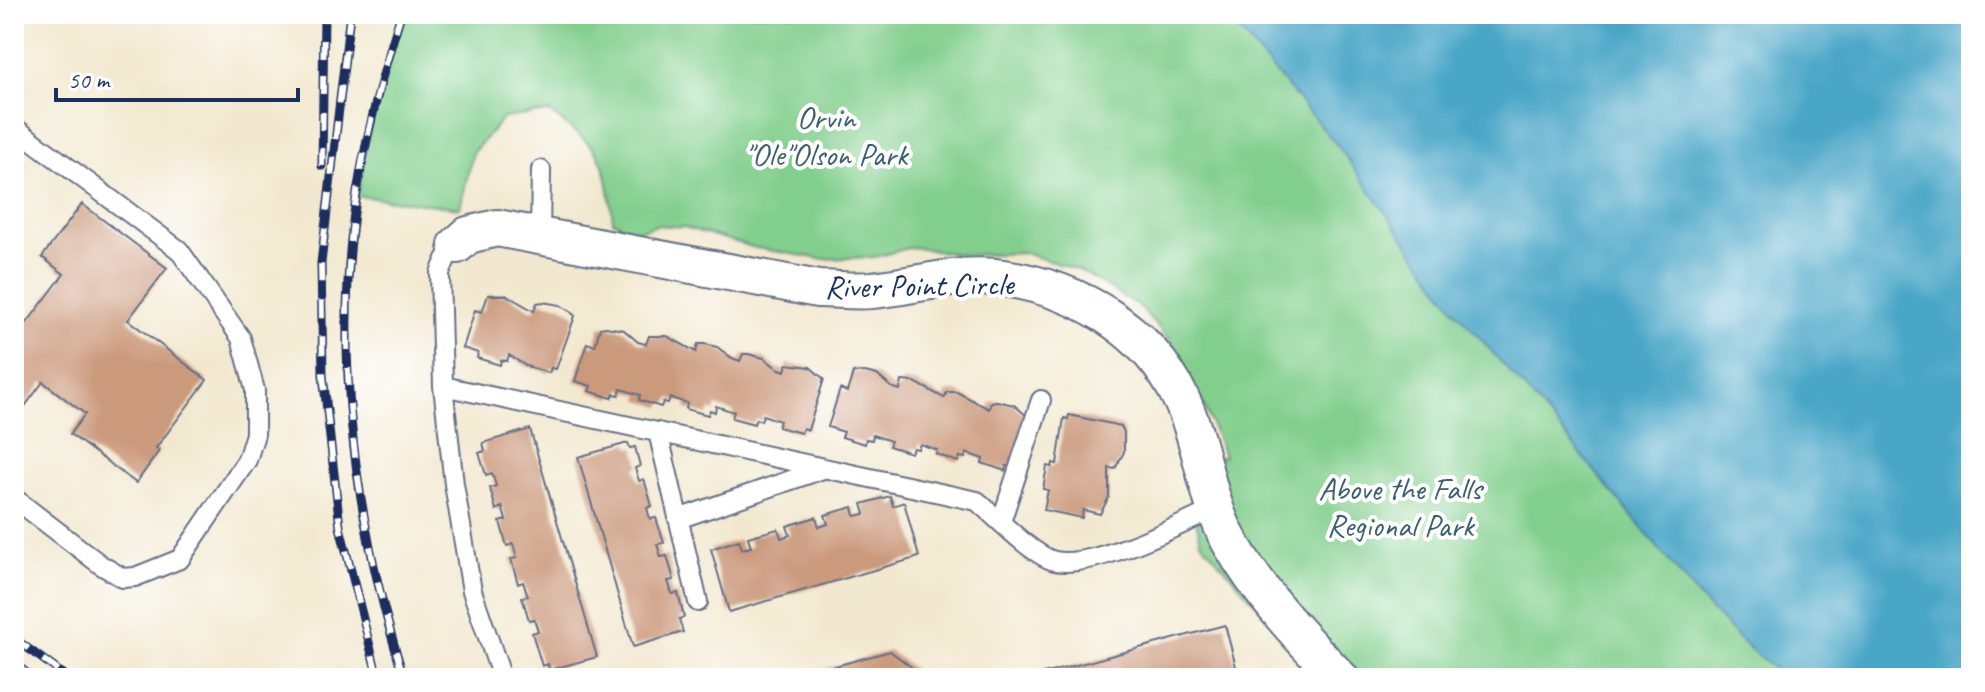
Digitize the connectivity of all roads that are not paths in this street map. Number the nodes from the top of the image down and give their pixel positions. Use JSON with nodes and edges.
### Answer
{"nodes":[{"id":1,"x":14,"y":127,"type":"edge"},
{"id":2,"x":541,"y":170,"type":"dead end"},
{"id":3,"x":540,"y":236,"type":"junction"},
{"id":4,"x":457,"y":245,"type":"joint"},
{"id":5,"x":443,"y":386,"type":"junction"},
{"id":6,"x":1041,"y":400,"type":"dead end"},
{"id":7,"x":658,"y":432,"type":"junction"},
{"id":8,"x":826,"y":468,"type":"junction"},
{"id":9,"x":14,"y":498,"type":"edge"},
{"id":10,"x":1217,"y":508,"type":"junction"},
{"id":11,"x":678,"y":519,"type":"junction"},
{"id":12,"x":1001,"y":522,"type":"junction"},
{"id":13,"x":698,"y":602,"type":"dead end"},
{"id":14,"x":498,"y":666,"type":"dead end"},
{"id":15,"x":1340,"y":678,"type":"edge"}],
"edges":[{"from":1,"to":9,"type":"lane"},
{"from":2,"to":3,"type":"lane"},
{"from":3,"to":4,"type":"street","name":"River Point Circle"},
{"from":3,"to":10,"type":"street","name":"River Point Circle"},
{"from":4,"to":5,"type":"lane"},
{"from":5,"to":7,"type":"lane"},
{"from":5,"to":14,"type":"lane"},
{"from":6,"to":12,"type":"lane"},
{"from":7,"to":8,"type":"lane"},
{"from":7,"to":11,"type":"lane"},
{"from":8,"to":11,"type":"lane"},
{"from":8,"to":12,"type":"lane"},
{"from":10,"to":12,"type":"lane"},
{"from":10,"to":15,"type":"street","name":"River Point Circle"},
{"from":11,"to":13,"type":"lane"}]}
